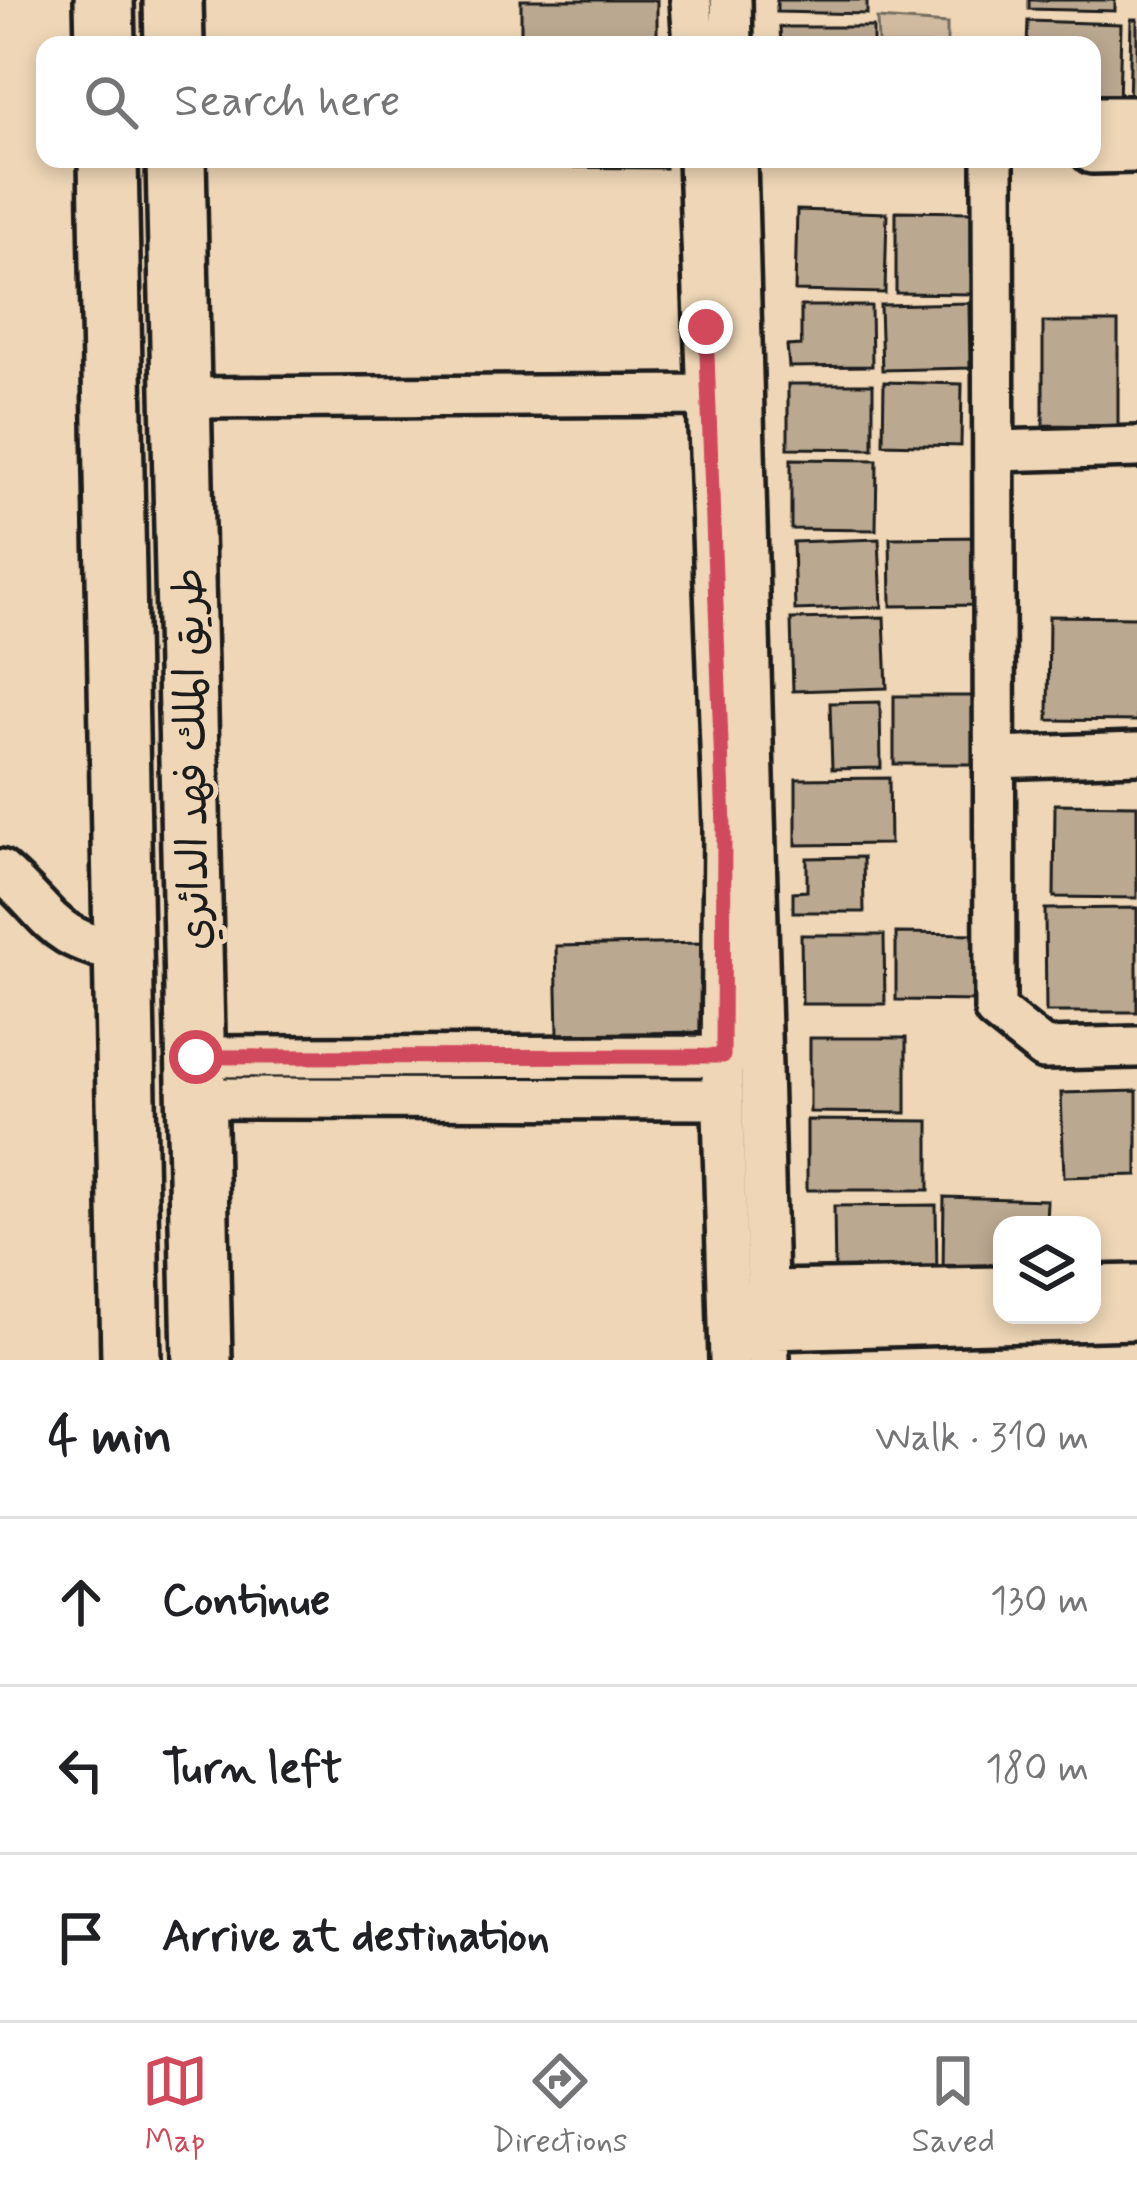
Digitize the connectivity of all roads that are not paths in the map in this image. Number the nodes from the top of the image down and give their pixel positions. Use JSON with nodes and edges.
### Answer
{"nodes":[{"id":1,"x":173,"y":0,"type":"edge"},
{"id":2,"x":692,"y":0,"type":"edge"},
{"id":3,"x":730,"y":0,"type":"edge"},
{"id":4,"x":174,"y":36,"type":"edge"},
{"id":5,"x":694,"y":36,"type":"edge"},
{"id":6,"x":732,"y":36,"type":"edge"},
{"id":7,"x":1137,"y":116,"type":"edge"},
{"id":8,"x":1101,"y":117,"type":"edge"},
{"id":9,"x":1101,"y":152,"type":"edge"},
{"id":10,"x":1137,"y":152,"type":"edge"},
{"id":11,"x":108,"y":168,"type":"edge"},
{"id":12,"x":176,"y":168,"type":"edge"},
{"id":13,"x":699,"y":168,"type":"edge"},
{"id":14,"x":736,"y":168,"type":"edge"},
{"id":15,"x":993,"y":168,"type":"edge"},
{"id":16,"x":709,"y":395,"type":"junction"},
{"id":17,"x":182,"y":398,"type":"junction"},
{"id":18,"x":1137,"y":447,"type":"edge"},
{"id":19,"x":994,"y":451,"type":"junction"},
{"id":20,"x":1137,"y":754,"type":"edge"},
{"id":21,"x":994,"y":758,"type":"junction"},
{"id":22,"x":0,"y":870,"type":"edge"},
{"id":23,"x":125,"y":953,"type":"junction"},
{"id":24,"x":1137,"y":1047,"type":"edge"},
{"id":25,"x":723,"y":1056,"type":"junction"},
{"id":26,"x":197,"y":1077,"type":"junction"},
{"id":27,"x":722,"y":1099,"type":"junction"},
{"id":28,"x":1137,"y":1285,"type":"edge"},
{"id":29,"x":1101,"y":1286,"type":"edge"},
{"id":30,"x":993,"y":1288,"type":"edge"},
{"id":31,"x":1137,"y":1319,"type":"edge"},
{"id":32,"x":768,"y":1326,"type":"edge"},
{"id":33,"x":210,"y":1347,"type":"edge"},
{"id":34,"x":131,"y":1360,"type":"edge"},
{"id":35,"x":730,"y":1360,"type":"edge"}],
"edges":[{"from":1,"to":4,"type":"highway"},
{"from":2,"to":5,"type":"street"},
{"from":3,"to":6,"type":"street"},
{"from":7,"to":8,"type":"street"},
{"from":9,"to":10,"type":"street"},
{"from":11,"to":23,"type":"highway","name":"طريق الملك فهد الدائري"},
{"from":12,"to":17,"type":"highway","name":"طريق الملك فهد الدائري"},
{"from":13,"to":16,"type":"street"},
{"from":14,"to":32,"type":"street"},
{"from":15,"to":19,"type":"street"},
{"from":16,"to":17,"type":"street"},
{"from":16,"to":25,"type":"street"},
{"from":17,"to":26,"type":"highway","name":"طريق الملك فهد الدائري"},
{"from":18,"to":19,"type":"street"},
{"from":19,"to":21,"type":"street"},
{"from":20,"to":21,"type":"street"},
{"from":21,"to":24,"type":"street"},
{"from":22,"to":23,"type":"street"},
{"from":23,"to":34,"type":"highway","name":"طريق الملك فهد الدائري"},
{"from":25,"to":26,"type":"street"},
{"from":25,"to":27,"type":"street"},
{"from":26,"to":27,"type":"street"},
{"from":26,"to":33,"type":"highway","name":"طريق الملك فهد الدائري"},
{"from":27,"to":35,"type":"street"},
{"from":28,"to":29,"type":"street"},
{"from":30,"to":32,"type":"street"},
{"from":31,"to":32,"type":"street"}]}
